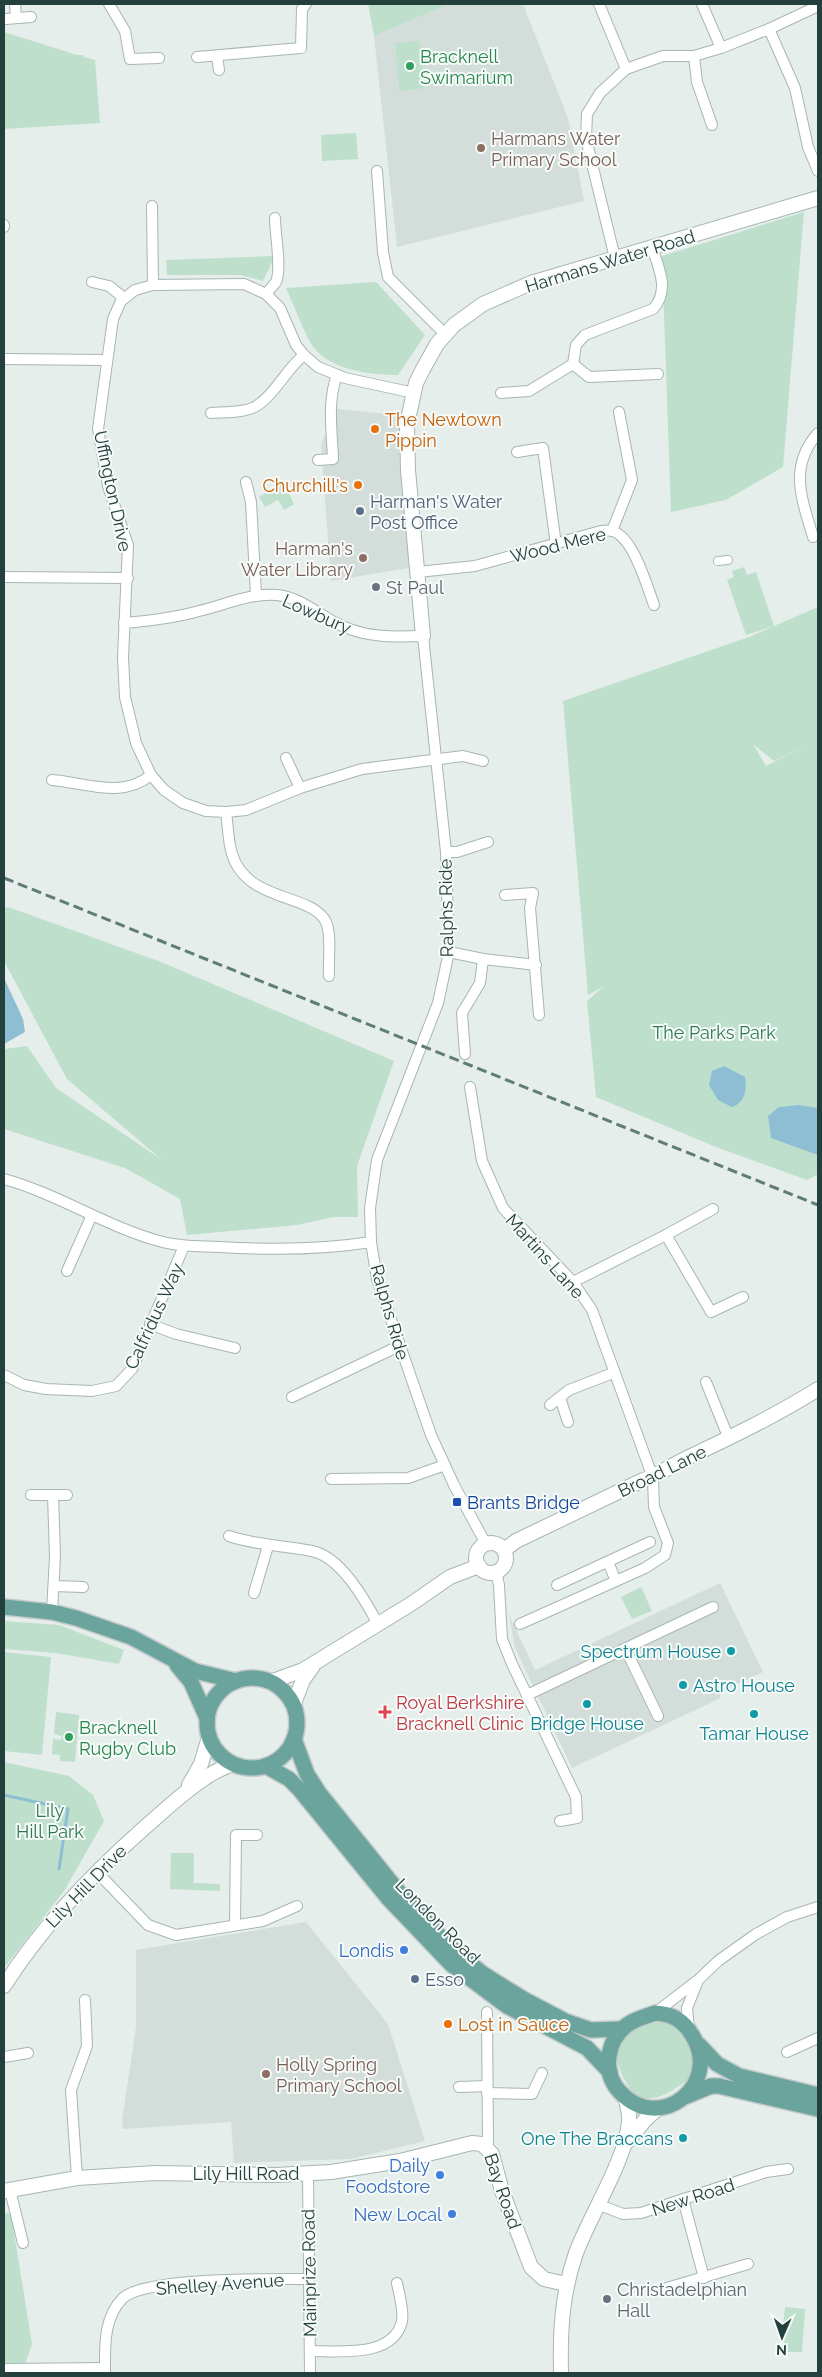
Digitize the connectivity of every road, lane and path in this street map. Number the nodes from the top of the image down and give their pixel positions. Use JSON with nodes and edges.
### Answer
{"nodes":[{"id":1,"x":15,"y":4,"type":"edge"},
{"id":2,"x":109,"y":4,"type":"edge"},
{"id":3,"x":306,"y":4,"type":"edge"},
{"id":4,"x":599,"y":4,"type":"edge"},
{"id":5,"x":702,"y":4,"type":"edge"},
{"id":6,"x":818,"y":6,"type":"edge"},
{"id":7,"x":31,"y":17,"type":"dead end"},
{"id":8,"x":769,"y":29,"type":"junction"},
{"id":9,"x":721,"y":48,"type":"junction"},
{"id":10,"x":217,"y":56,"type":"junction"},
{"id":11,"x":694,"y":56,"type":"junction"},
{"id":12,"x":197,"y":57,"type":"dead end"},
{"id":13,"x":159,"y":58,"type":"dead end"},
{"id":14,"x":626,"y":69,"type":"junction"},
{"id":15,"x":219,"y":70,"type":"dead end"},
{"id":16,"x":712,"y":125,"type":"dead end"},
{"id":17,"x":377,"y":171,"type":"dead end"},
{"id":18,"x":818,"y":171,"type":"edge"},
{"id":19,"x":818,"y":198,"type":"edge"},
{"id":20,"x":152,"y":206,"type":"dead end"},
{"id":21,"x":275,"y":218,"type":"dead end"},
{"id":22,"x":652,"y":248,"type":"junction"},
{"id":23,"x":614,"y":258,"type":"junction"},
{"id":24,"x":92,"y":282,"type":"dead end"},
{"id":25,"x":153,"y":285,"type":"junction"},
{"id":26,"x":266,"y":294,"type":"junction"},
{"id":27,"x":124,"y":298,"type":"junction"},
{"id":28,"x":445,"y":334,"type":"junction"},
{"id":29,"x":304,"y":355,"type":"junction"},
{"id":30,"x":4,"y":359,"type":"edge"},
{"id":31,"x":107,"y":360,"type":"junction"},
{"id":32,"x":426,"y":362,"type":"joint"},
{"id":33,"x":573,"y":364,"type":"junction"},
{"id":34,"x":658,"y":374,"type":"dead end"},
{"id":35,"x":337,"y":376,"type":"junction"},
{"id":36,"x":414,"y":393,"type":"junction"},
{"id":37,"x":501,"y":394,"type":"dead end"},
{"id":38,"x":212,"y":412,"type":"dead end"},
{"id":39,"x":619,"y":412,"type":"dead end"},
{"id":40,"x":818,"y":433,"type":"edge"},
{"id":41,"x":517,"y":452,"type":"dead end"},
{"id":42,"x":318,"y":460,"type":"dead end"},
{"id":43,"x":246,"y":482,"type":"dead end"},
{"id":44,"x":612,"y":531,"type":"junction"},
{"id":45,"x":813,"y":537,"type":"dead end"},
{"id":46,"x":556,"y":545,"type":"junction"},
{"id":47,"x":728,"y":560,"type":"dead end"},
{"id":48,"x":718,"y":562,"type":"dead end"},
{"id":49,"x":418,"y":572,"type":"junction"},
{"id":50,"x":4,"y":577,"type":"edge"},
{"id":51,"x":128,"y":578,"type":"junction"},
{"id":52,"x":256,"y":595,"type":"junction"},
{"id":53,"x":654,"y":605,"type":"dead end"},
{"id":54,"x":124,"y":623,"type":"junction"},
{"id":55,"x":424,"y":636,"type":"junction"},
{"id":56,"x":286,"y":758,"type":"dead end"},
{"id":57,"x":438,"y":760,"type":"junction"},
{"id":58,"x":483,"y":761,"type":"dead end"},
{"id":59,"x":151,"y":775,"type":"junction"},
{"id":60,"x":52,"y":780,"type":"dead end"},
{"id":61,"x":300,"y":788,"type":"junction"},
{"id":62,"x":226,"y":812,"type":"junction"},
{"id":63,"x":488,"y":842,"type":"dead end"},
{"id":64,"x":446,"y":852,"type":"junction"},
{"id":65,"x":505,"y":894,"type":"dead end"},
{"id":66,"x":449,"y":952,"type":"junction"},
{"id":67,"x":483,"y":959,"type":"junction"},
{"id":68,"x":536,"y":965,"type":"junction"},
{"id":69,"x":328,"y":976,"type":"dead end"},
{"id":70,"x":539,"y":1015,"type":"dead end"},
{"id":71,"x":465,"y":1054,"type":"dead end"},
{"id":72,"x":470,"y":1087,"type":"dead end"},
{"id":73,"x":4,"y":1179,"type":"edge"},
{"id":74,"x":713,"y":1209,"type":"dead end"},
{"id":75,"x":92,"y":1215,"type":"junction"},
{"id":76,"x":666,"y":1235,"type":"junction"},
{"id":77,"x":371,"y":1242,"type":"junction"},
{"id":78,"x":184,"y":1246,"type":"junction"},
{"id":79,"x":67,"y":1271,"type":"dead end"},
{"id":80,"x":573,"y":1282,"type":"junction"},
{"id":81,"x":743,"y":1297,"type":"dead end"},
{"id":82,"x":150,"y":1324,"type":"junction"},
{"id":83,"x":399,"y":1346,"type":"junction"},
{"id":84,"x":235,"y":1348,"type":"dead end"},
{"id":85,"x":613,"y":1373,"type":"junction"},
{"id":86,"x":4,"y":1375,"type":"edge"},
{"id":87,"x":706,"y":1382,"type":"dead end"},
{"id":88,"x":818,"y":1389,"type":"edge"},
{"id":89,"x":292,"y":1397,"type":"dead end"},
{"id":90,"x":560,"y":1398,"type":"junction"},
{"id":91,"x":550,"y":1405,"type":"dead end"},
{"id":92,"x":568,"y":1422,"type":"dead end"},
{"id":93,"x":729,"y":1439,"type":"junction"},
{"id":94,"x":445,"y":1465,"type":"junction"},
{"id":95,"x":653,"y":1478,"type":"junction"},
{"id":96,"x":331,"y":1479,"type":"dead end"},
{"id":97,"x":67,"y":1494,"type":"dead end"},
{"id":98,"x":31,"y":1495,"type":"dead end"},
{"id":99,"x":53,"y":1495,"type":"junction"},
{"id":100,"x":229,"y":1536,"type":"dead end"},
{"id":101,"x":650,"y":1542,"type":"dead end"},
{"id":102,"x":486,"y":1544,"type":"junction"},
{"id":103,"x":268,"y":1546,"type":"junction"},
{"id":104,"x":504,"y":1550,"type":"junction"},
{"id":105,"x":608,"y":1562,"type":"junction"},
{"id":106,"x":479,"y":1566,"type":"junction"},
{"id":107,"x":496,"y":1572,"type":"junction"},
{"id":108,"x":616,"y":1581,"type":"junction"},
{"id":109,"x":556,"y":1585,"type":"dead end"},
{"id":110,"x":54,"y":1586,"type":"junction"},
{"id":111,"x":83,"y":1587,"type":"dead end"},
{"id":112,"x":254,"y":1593,"type":"dead end"},
{"id":113,"x":4,"y":1606,"type":"edge"},
{"id":114,"x":713,"y":1607,"type":"dead end"},
{"id":115,"x":52,"y":1612,"type":"junction"},
{"id":116,"x":378,"y":1624,"type":"junction"},
{"id":117,"x":520,"y":1624,"type":"dead end"},
{"id":118,"x":626,"y":1650,"type":"junction"},
{"id":119,"x":169,"y":1657,"type":"junction"},
{"id":120,"x":316,"y":1662,"type":"junction"},
{"id":121,"x":236,"y":1681,"type":"junction"},
{"id":122,"x":270,"y":1682,"type":"junction"},
{"id":123,"x":527,"y":1695,"type":"junction"},
{"id":124,"x":294,"y":1706,"type":"junction"},
{"id":125,"x":658,"y":1716,"type":"dead end"},
{"id":126,"x":207,"y":1718,"type":"junction"},
{"id":127,"x":208,"y":1737,"type":"junction"},
{"id":128,"x":294,"y":1739,"type":"junction"},
{"id":129,"x":232,"y":1764,"type":"junction"},
{"id":130,"x":266,"y":1766,"type":"junction"},
{"id":131,"x":180,"y":1798,"type":"junction"},
{"id":132,"x":560,"y":1821,"type":"dead end"},
{"id":133,"x":257,"y":1835,"type":"dead end"},
{"id":134,"x":97,"y":1872,"type":"junction"},
{"id":135,"x":297,"y":1906,"type":"dead end"},
{"id":136,"x":818,"y":1907,"type":"edge"},
{"id":137,"x":235,"y":1925,"type":"junction"},
{"id":138,"x":698,"y":1980,"type":"junction"},
{"id":139,"x":4,"y":1986,"type":"edge"},
{"id":140,"x":85,"y":2000,"type":"dead end"},
{"id":141,"x":487,"y":2012,"type":"dead end"},
{"id":142,"x":655,"y":2013,"type":"junction"},
{"id":143,"x":622,"y":2029,"type":"junction"},
{"id":144,"x":689,"y":2029,"type":"junction"},
{"id":145,"x":818,"y":2038,"type":"edge"},
{"id":146,"x":698,"y":2044,"type":"junction"},
{"id":147,"x":787,"y":2052,"type":"dead end"},
{"id":148,"x":28,"y":2053,"type":"dead end"},
{"id":149,"x":4,"y":2057,"type":"edge"},
{"id":150,"x":610,"y":2072,"type":"junction"},
{"id":151,"x":542,"y":2073,"type":"dead end"},
{"id":152,"x":458,"y":2087,"type":"dead end"},
{"id":153,"x":487,"y":2090,"type":"junction"},
{"id":154,"x":818,"y":2095,"type":"edge"},
{"id":155,"x":686,"y":2096,"type":"junction"},
{"id":156,"x":626,"y":2098,"type":"junction"},
{"id":157,"x":658,"y":2108,"type":"junction"},
{"id":158,"x":818,"y":2109,"type":"edge"},
{"id":159,"x":623,"y":2146,"type":"junction"},
{"id":160,"x":486,"y":2147,"type":"junction"},
{"id":161,"x":788,"y":2169,"type":"dead end"},
{"id":162,"x":308,"y":2173,"type":"junction"},
{"id":163,"x":77,"y":2178,"type":"junction"},
{"id":164,"x":7,"y":2190,"type":"edge"},
{"id":165,"x":683,"y":2199,"type":"junction"},
{"id":166,"x":597,"y":2204,"type":"junction"},
{"id":167,"x":23,"y":2243,"type":"dead end"},
{"id":168,"x":748,"y":2264,"type":"dead end"},
{"id":169,"x":704,"y":2278,"type":"junction"},
{"id":170,"x":308,"y":2279,"type":"junction"},
{"id":171,"x":397,"y":2283,"type":"dead end"},
{"id":172,"x":566,"y":2284,"type":"junction"},
{"id":173,"x":660,"y":2290,"type":"dead end"},
{"id":174,"x":310,"y":2351,"type":"junction"},
{"id":175,"x":4,"y":2369,"type":"edge"},
{"id":176,"x":105,"y":2371,"type":"edge"},
{"id":177,"x":310,"y":2373,"type":"edge"},
{"id":178,"x":561,"y":2373,"type":"edge"}],
"edges":[{"from":1,"to":7,"type":"street"},
{"from":2,"to":13,"type":"street"},
{"from":3,"to":10,"type":"street"},
{"from":4,"to":14,"type":"street"},
{"from":5,"to":9,"type":"street"},
{"from":6,"to":8,"type":"street"},
{"from":8,"to":9,"type":"street"},
{"from":8,"to":18,"type":"street"},
{"from":9,"to":11,"type":"street"},
{"from":10,"to":12,"type":"street"},
{"from":10,"to":15,"type":"street"},
{"from":11,"to":14,"type":"street"},
{"from":11,"to":16,"type":"street"},
{"from":14,"to":23,"type":"street"},
{"from":17,"to":28,"type":"street"},
{"from":19,"to":22,"type":"street","name":"Harmans Water Road"},
{"from":20,"to":25,"type":"street"},
{"from":21,"to":26,"type":"street"},
{"from":22,"to":23,"type":"street","name":"Harmans Water Road"},
{"from":22,"to":33,"type":"street"},
{"from":23,"to":28,"type":"street","name":"Harmans Water Road"},
{"from":24,"to":27,"type":"street"},
{"from":25,"to":26,"type":"street"},
{"from":25,"to":27,"type":"street"},
{"from":26,"to":29,"type":"street"},
{"from":27,"to":31,"type":"street","name":"Uffington Drive"},
{"from":28,"to":32,"type":"street","name":"Harmans Water Road"},
{"from":29,"to":35,"type":"street"},
{"from":29,"to":38,"type":"street"},
{"from":30,"to":31,"type":"street"},
{"from":31,"to":51,"type":"street","name":"Uffington Drive"},
{"from":32,"to":36,"type":"street","name":"Ralphs Ride"},
{"from":33,"to":34,"type":"street"},
{"from":33,"to":37,"type":"street"},
{"from":35,"to":36,"type":"street"},
{"from":35,"to":42,"type":"street"},
{"from":36,"to":49,"type":"street","name":"Ralphs Ride"},
{"from":39,"to":44,"type":"street"},
{"from":40,"to":45,"type":"street"},
{"from":41,"to":46,"type":"street"},
{"from":43,"to":52,"type":"street"},
{"from":44,"to":46,"type":"street","name":"Wood Mere"},
{"from":44,"to":53,"type":"street","name":"Wood Mere"},
{"from":46,"to":49,"type":"street","name":"Wood Mere"},
{"from":47,"to":48,"type":"street"},
{"from":49,"to":55,"type":"street","name":"Ralphs Ride"},
{"from":50,"to":51,"type":"street"},
{"from":51,"to":54,"type":"street","name":"Uffington Drive"},
{"from":52,"to":54,"type":"street","name":"Lowbury"},
{"from":52,"to":55,"type":"street","name":"Lowbury"},
{"from":54,"to":59,"type":"street","name":"Uffington Drive"},
{"from":55,"to":57,"type":"street","name":"Ralphs Ride"},
{"from":56,"to":61,"type":"street"},
{"from":57,"to":58,"type":"street","name":"Uffington Drive"},
{"from":57,"to":61,"type":"street","name":"Uffington Drive"},
{"from":57,"to":64,"type":"street","name":"Ralphs Ride"},
{"from":59,"to":60,"type":"street"},
{"from":59,"to":62,"type":"street","name":"Uffington Drive"},
{"from":61,"to":62,"type":"street","name":"Uffington Drive"},
{"from":62,"to":69,"type":"street"},
{"from":63,"to":64,"type":"street"},
{"from":64,"to":66,"type":"street","name":"Ralphs Ride"},
{"from":65,"to":68,"type":"street"},
{"from":66,"to":67,"type":"street"},
{"from":66,"to":77,"type":"street","name":"Ralphs Ride"},
{"from":67,"to":68,"type":"street"},
{"from":67,"to":71,"type":"street"},
{"from":68,"to":70,"type":"street"},
{"from":72,"to":80,"type":"street","name":"Martins Lane"},
{"from":73,"to":75,"type":"street","name":"Calfridus Way"},
{"from":74,"to":76,"type":"street"},
{"from":75,"to":78,"type":"street","name":"Calfridus Way"},
{"from":75,"to":79,"type":"street"},
{"from":76,"to":80,"type":"street"},
{"from":76,"to":81,"type":"street"},
{"from":77,"to":78,"type":"street","name":"Calfridus Way"},
{"from":77,"to":83,"type":"street","name":"Ralphs Ride"},
{"from":78,"to":82,"type":"street","name":"Calfridus Way"},
{"from":80,"to":85,"type":"street","name":"Martins Lane"},
{"from":82,"to":84,"type":"street"},
{"from":82,"to":86,"type":"street","name":"Calfridus Way"},
{"from":83,"to":89,"type":"street"},
{"from":83,"to":94,"type":"street","name":"Ralphs Ride"},
{"from":85,"to":90,"type":"street"},
{"from":85,"to":95,"type":"street","name":"Martins Lane"},
{"from":87,"to":93,"type":"street"},
{"from":88,"to":93,"type":"street","name":"Broad Lane"},
{"from":90,"to":91,"type":"street"},
{"from":90,"to":92,"type":"street"},
{"from":93,"to":95,"type":"street","name":"Broad Lane"},
{"from":94,"to":96,"type":"street"},
{"from":94,"to":102,"type":"street","name":"Ralphs Ride"},
{"from":95,"to":104,"type":"street","name":"Broad Lane"},
{"from":95,"to":108,"type":"street","name":"Martins Lane"},
{"from":97,"to":99,"type":"street"},
{"from":98,"to":99,"type":"street"},
{"from":99,"to":110,"type":"street"},
{"from":100,"to":103,"type":"street"},
{"from":101,"to":105,"type":"street"},
{"from":102,"to":104,"type":"street"},
{"from":102,"to":106,"type":"street"},
{"from":103,"to":112,"type":"street"},
{"from":103,"to":116,"type":"street"},
{"from":104,"to":107,"type":"street"},
{"from":105,"to":108,"type":"street"},
{"from":105,"to":109,"type":"street"},
{"from":106,"to":107,"type":"street"},
{"from":106,"to":116,"type":"street"},
{"from":107,"to":123,"type":"street"},
{"from":108,"to":117,"type":"street","name":"Martins Lane"},
{"from":110,"to":111,"type":"street"},
{"from":110,"to":115,"type":"street"},
{"from":113,"to":115,"type":"main road"},
{"from":114,"to":118,"type":"street"},
{"from":115,"to":119,"type":"main road"},
{"from":116,"to":120,"type":"street"},
{"from":118,"to":123,"type":"street"},
{"from":118,"to":125,"type":"street"},
{"from":119,"to":121,"type":"main road"},
{"from":119,"to":126,"type":"main road"},
{"from":120,"to":122,"type":"street"},
{"from":120,"to":124,"type":"street"},
{"from":121,"to":122,"type":"main road"},
{"from":121,"to":126,"type":"main road"},
{"from":122,"to":124,"type":"main road"},
{"from":123,"to":132,"type":"street"},
{"from":124,"to":128,"type":"main road"},
{"from":126,"to":127,"type":"main road"},
{"from":127,"to":129,"type":"main road"},
{"from":127,"to":131,"type":"street","name":"Lily Hill Drive"},
{"from":128,"to":130,"type":"main road"},
{"from":128,"to":143,"type":"main road","name":"London Road"},
{"from":129,"to":130,"type":"main road"},
{"from":129,"to":131,"type":"street","name":"Lily Hill Drive"},
{"from":130,"to":150,"type":"main road","name":"London Road"},
{"from":131,"to":134,"type":"street","name":"Lily Hill Drive"},
{"from":133,"to":137,"type":"street"},
{"from":134,"to":137,"type":"street"},
{"from":134,"to":139,"type":"street","name":"Lily Hill Drive"},
{"from":135,"to":137,"type":"street"},
{"from":136,"to":138,"type":"street"},
{"from":138,"to":142,"type":"street"},
{"from":138,"to":144,"type":"street"},
{"from":140,"to":163,"type":"street"},
{"from":141,"to":153,"type":"street","name":"Bay Road"},
{"from":142,"to":143,"type":"main road"},
{"from":142,"to":144,"type":"main road"},
{"from":143,"to":150,"type":"main road"},
{"from":144,"to":146,"type":"main road"},
{"from":145,"to":147,"type":"street"},
{"from":146,"to":154,"type":"main road"},
{"from":146,"to":155,"type":"main road"},
{"from":148,"to":149,"type":"street"},
{"from":150,"to":156,"type":"main road"},
{"from":151,"to":153,"type":"street"},
{"from":152,"to":153,"type":"street"},
{"from":153,"to":160,"type":"street","name":"Bay Road"},
{"from":155,"to":157,"type":"main road"},
{"from":155,"to":158,"type":"main road"},
{"from":156,"to":157,"type":"main road"},
{"from":156,"to":159,"type":"street"},
{"from":157,"to":159,"type":"street"},
{"from":159,"to":166,"type":"street"},
{"from":160,"to":162,"type":"street","name":"Lily Hill Road"},
{"from":160,"to":172,"type":"street","name":"Bay Road"},
{"from":161,"to":165,"type":"street","name":"New Road"},
{"from":162,"to":163,"type":"street","name":"Lily Hill Road"},
{"from":162,"to":170,"type":"street","name":"Mainprize Road"},
{"from":163,"to":164,"type":"street","name":"Lily Hill Road"},
{"from":164,"to":167,"type":"street"},
{"from":165,"to":166,"type":"street","name":"New Road"},
{"from":165,"to":169,"type":"street"},
{"from":166,"to":172,"type":"street"},
{"from":168,"to":169,"type":"street"},
{"from":169,"to":173,"type":"street"},
{"from":170,"to":174,"type":"street","name":"Mainprize Road"},
{"from":170,"to":176,"type":"street","name":"Shelley Avenue"},
{"from":171,"to":174,"type":"street"},
{"from":172,"to":178,"type":"street"},
{"from":174,"to":177,"type":"street","name":"Mainprize Road"},
{"from":175,"to":176,"type":"street"}]}
